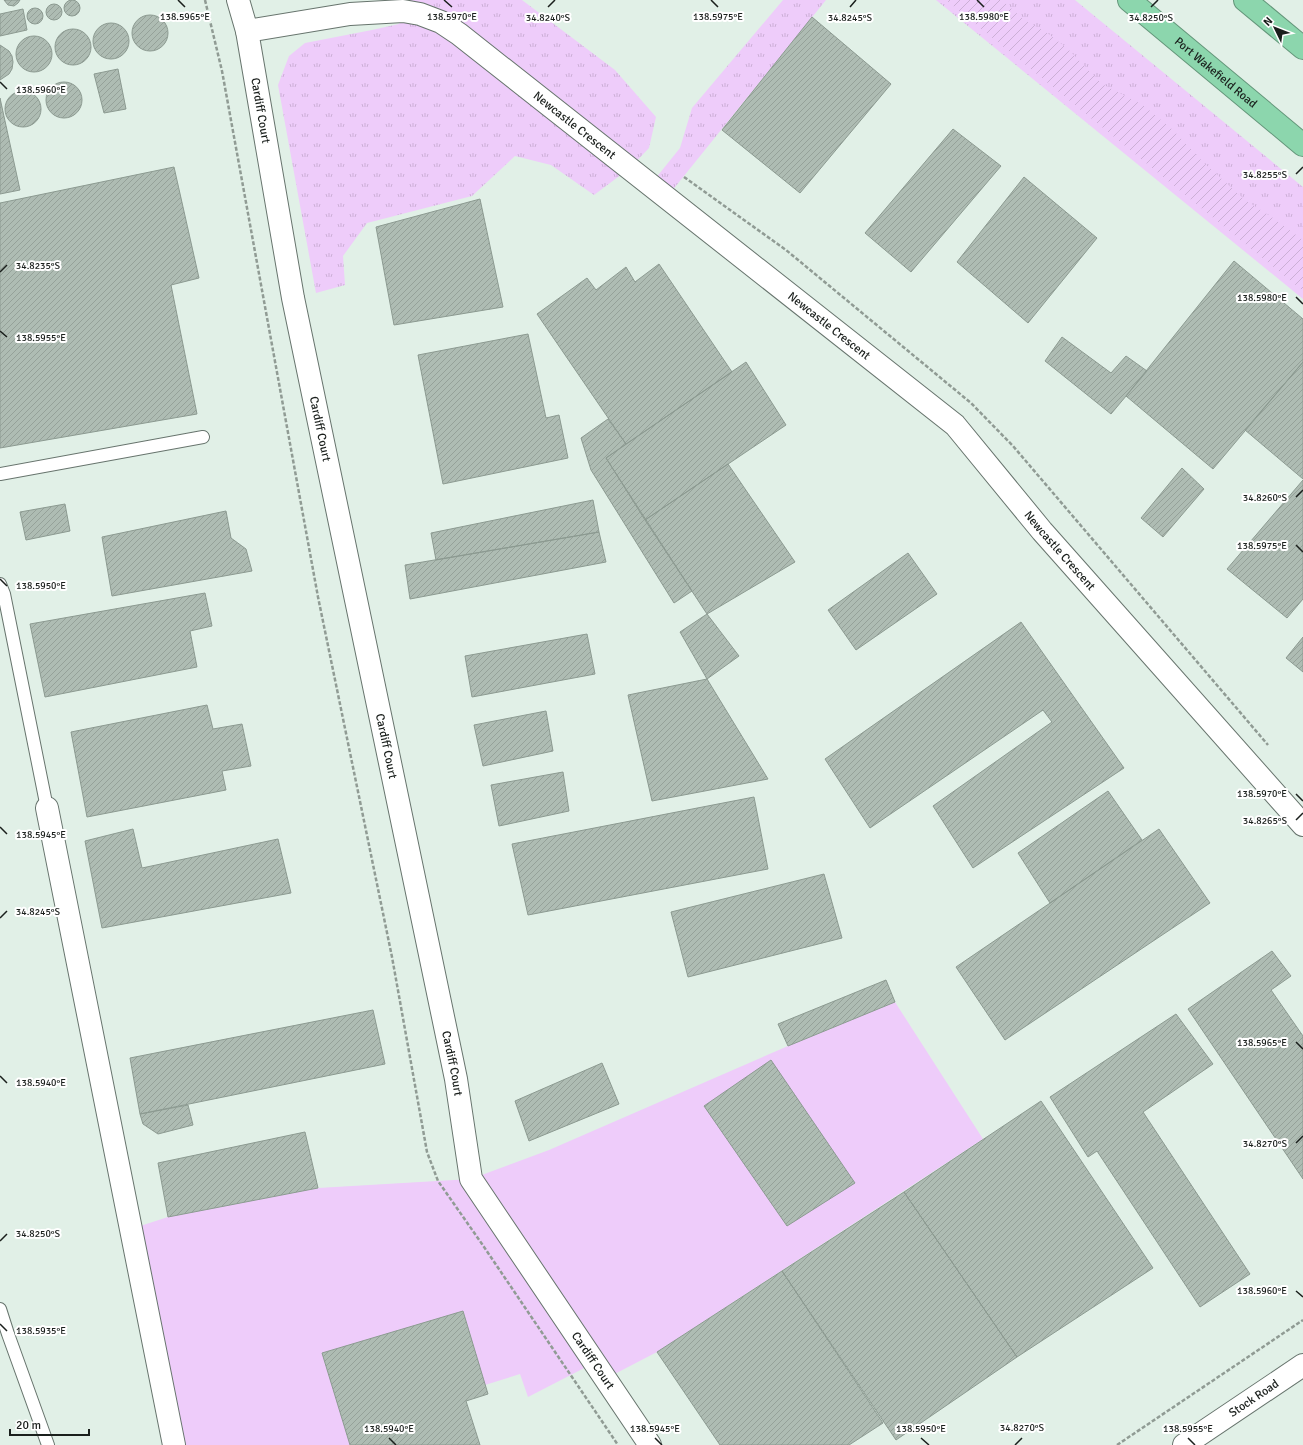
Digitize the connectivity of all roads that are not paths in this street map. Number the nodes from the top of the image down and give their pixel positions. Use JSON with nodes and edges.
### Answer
{"nodes":[{"id":1,"x":238,"y":0,"type":"edge"},
{"id":2,"x":1129,"y":0,"type":"edge"},
{"id":3,"x":1245,"y":0,"type":"edge"},
{"id":4,"x":247,"y":31,"type":"junction"},
{"id":5,"x":1303,"y":48,"type":"edge"},
{"id":6,"x":1303,"y":145,"type":"edge"},
{"id":7,"x":203,"y":437,"type":"dead end"},
{"id":8,"x":0,"y":474,"type":"edge"},
{"id":9,"x":0,"y":584,"type":"edge"},
{"id":10,"x":47,"y":808,"type":"joint"},
{"id":11,"x":1303,"y":825,"type":"edge"},
{"id":12,"x":0,"y":1309,"type":"edge"},
{"id":13,"x":1303,"y":1365,"type":"edge"},
{"id":14,"x":48,"y":1445,"type":"edge"},
{"id":15,"x":174,"y":1445,"type":"edge"},
{"id":16,"x":650,"y":1445,"type":"edge"},
{"id":17,"x":1184,"y":1445,"type":"edge"}],
"edges":[{"from":1,"to":4,"type":"street","name":"Cardiff Court"},
{"from":2,"to":6,"type":"highway","name":"Port Wakefield Road"},
{"from":3,"to":5,"type":"highway"},
{"from":4,"to":11,"type":"street","name":"Newcastle Crescent"},
{"from":4,"to":16,"type":"street","name":"Cardiff Court"},
{"from":7,"to":8,"type":"lane"},
{"from":9,"to":10,"type":"lane"},
{"from":10,"to":15,"type":"street"},
{"from":12,"to":14,"type":"lane"},
{"from":13,"to":17,"type":"street","name":"Stock Road"}]}
